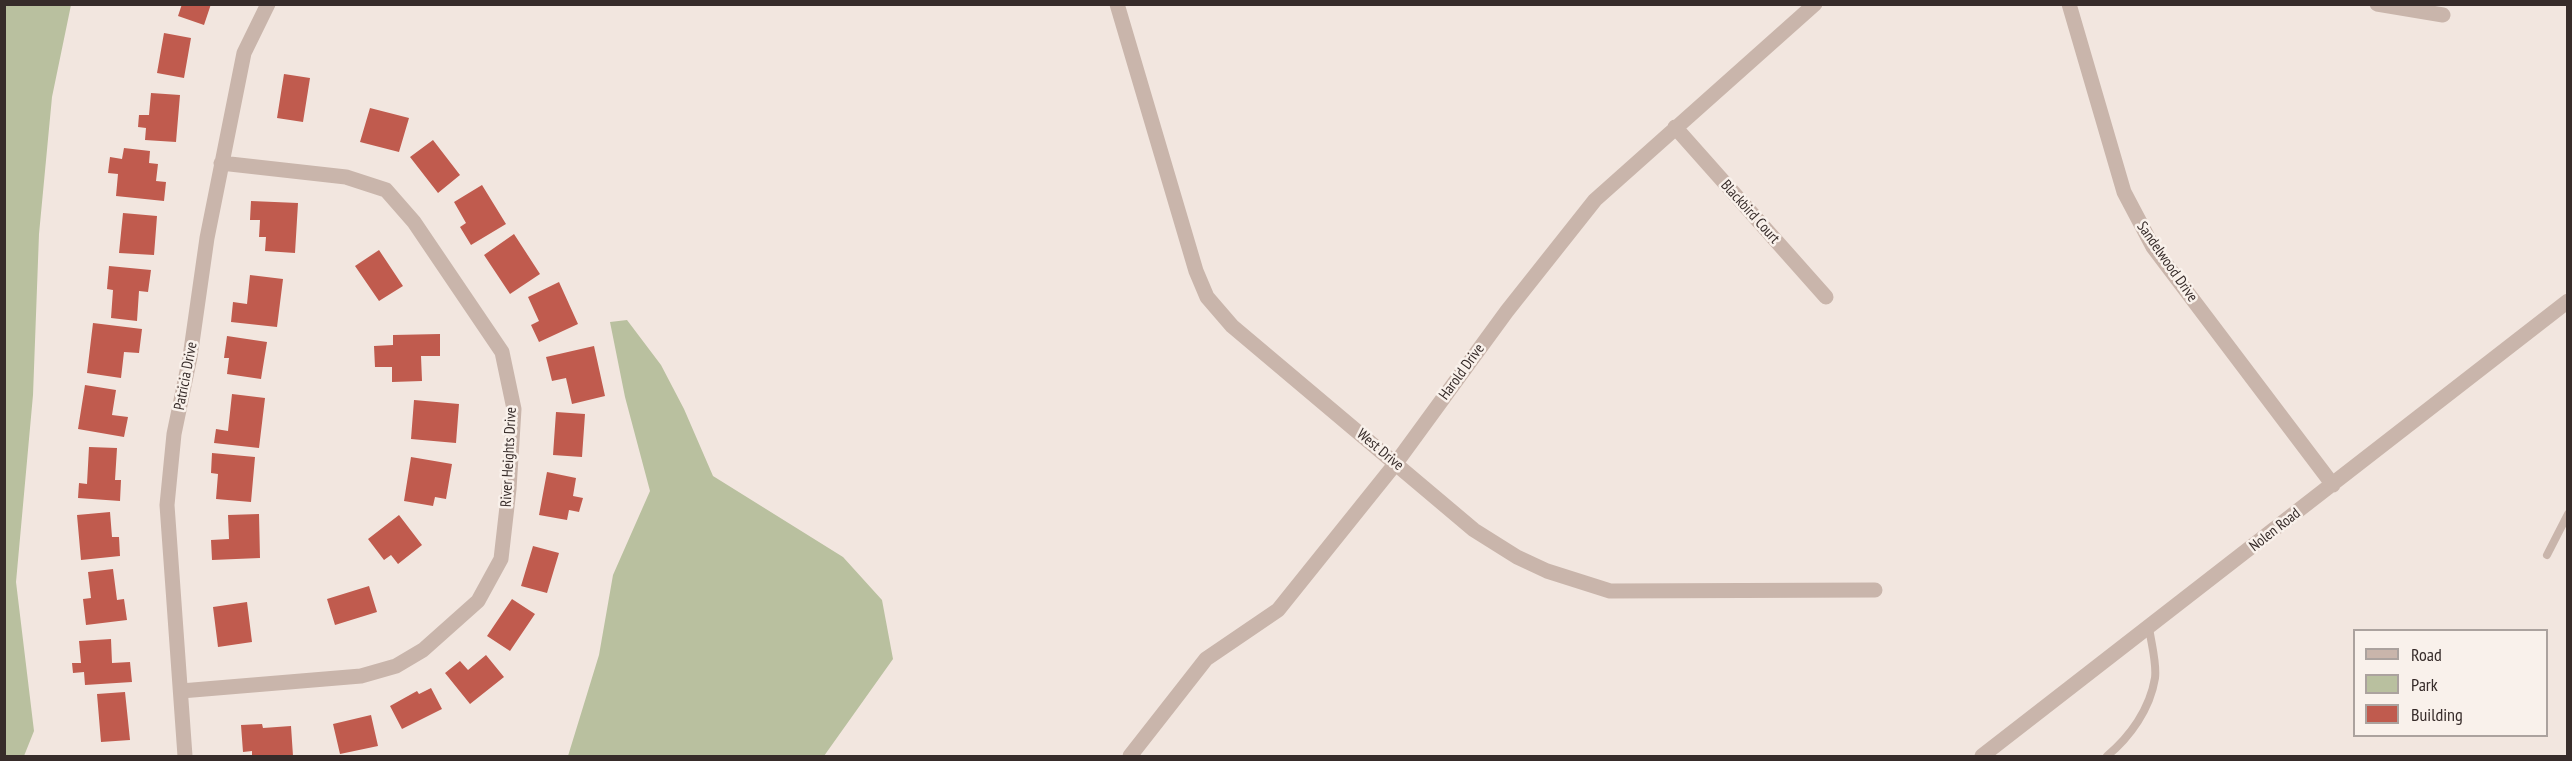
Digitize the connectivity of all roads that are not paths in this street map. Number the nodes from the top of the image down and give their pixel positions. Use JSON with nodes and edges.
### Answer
{"nodes":[{"id":1,"x":268,"y":4,"type":"edge"},
{"id":2,"x":1117,"y":4,"type":"edge"},
{"id":3,"x":1815,"y":4,"type":"edge"},
{"id":4,"x":2069,"y":4,"type":"edge"},
{"id":5,"x":2377,"y":4,"type":"edge"},
{"id":6,"x":2443,"y":15,"type":"dead end"},
{"id":7,"x":1675,"y":127,"type":"junction"},
{"id":8,"x":222,"y":163,"type":"junction"},
{"id":9,"x":1826,"y":297,"type":"dead end"},
{"id":10,"x":2568,"y":301,"type":"edge"},
{"id":11,"x":1395,"y":463,"type":"junction"},
{"id":12,"x":2333,"y":485,"type":"junction"},
{"id":13,"x":2568,"y":514,"type":"edge"},
{"id":14,"x":2547,"y":555,"type":"dead end"},
{"id":15,"x":1875,"y":590,"type":"dead end"},
{"id":16,"x":2149,"y":627,"type":"junction"},
{"id":17,"x":181,"y":691,"type":"junction"},
{"id":18,"x":184,"y":756,"type":"edge"},
{"id":19,"x":1130,"y":756,"type":"edge"},
{"id":20,"x":1982,"y":756,"type":"edge"},
{"id":21,"x":2107,"y":756,"type":"edge"}],
"edges":[{"from":1,"to":8,"type":"street","name":"Patricia Drive"},
{"from":2,"to":11,"type":"street","name":"West Drive"},
{"from":3,"to":7,"type":"street","name":"Harold Drive"},
{"from":4,"to":12,"type":"street","name":"Sandelwood Drive"},
{"from":5,"to":6,"type":"street"},
{"from":7,"to":9,"type":"street","name":"Blackbird Court"},
{"from":7,"to":11,"type":"street","name":"Harold Drive"},
{"from":8,"to":17,"type":"street","name":"Patricia Drive"},
{"from":8,"to":17,"type":"street","name":"River Heights Drive"},
{"from":10,"to":12,"type":"street","name":"Nolen Road"},
{"from":11,"to":15,"type":"street","name":"West Drive"},
{"from":11,"to":19,"type":"street","name":"Harold Drive"},
{"from":12,"to":16,"type":"street","name":"Nolen Road"},
{"from":13,"to":14,"type":"lane"},
{"from":16,"to":20,"type":"street","name":"Nolen Road"},
{"from":16,"to":21,"type":"lane"},
{"from":17,"to":18,"type":"street","name":"Patricia Drive"}]}
